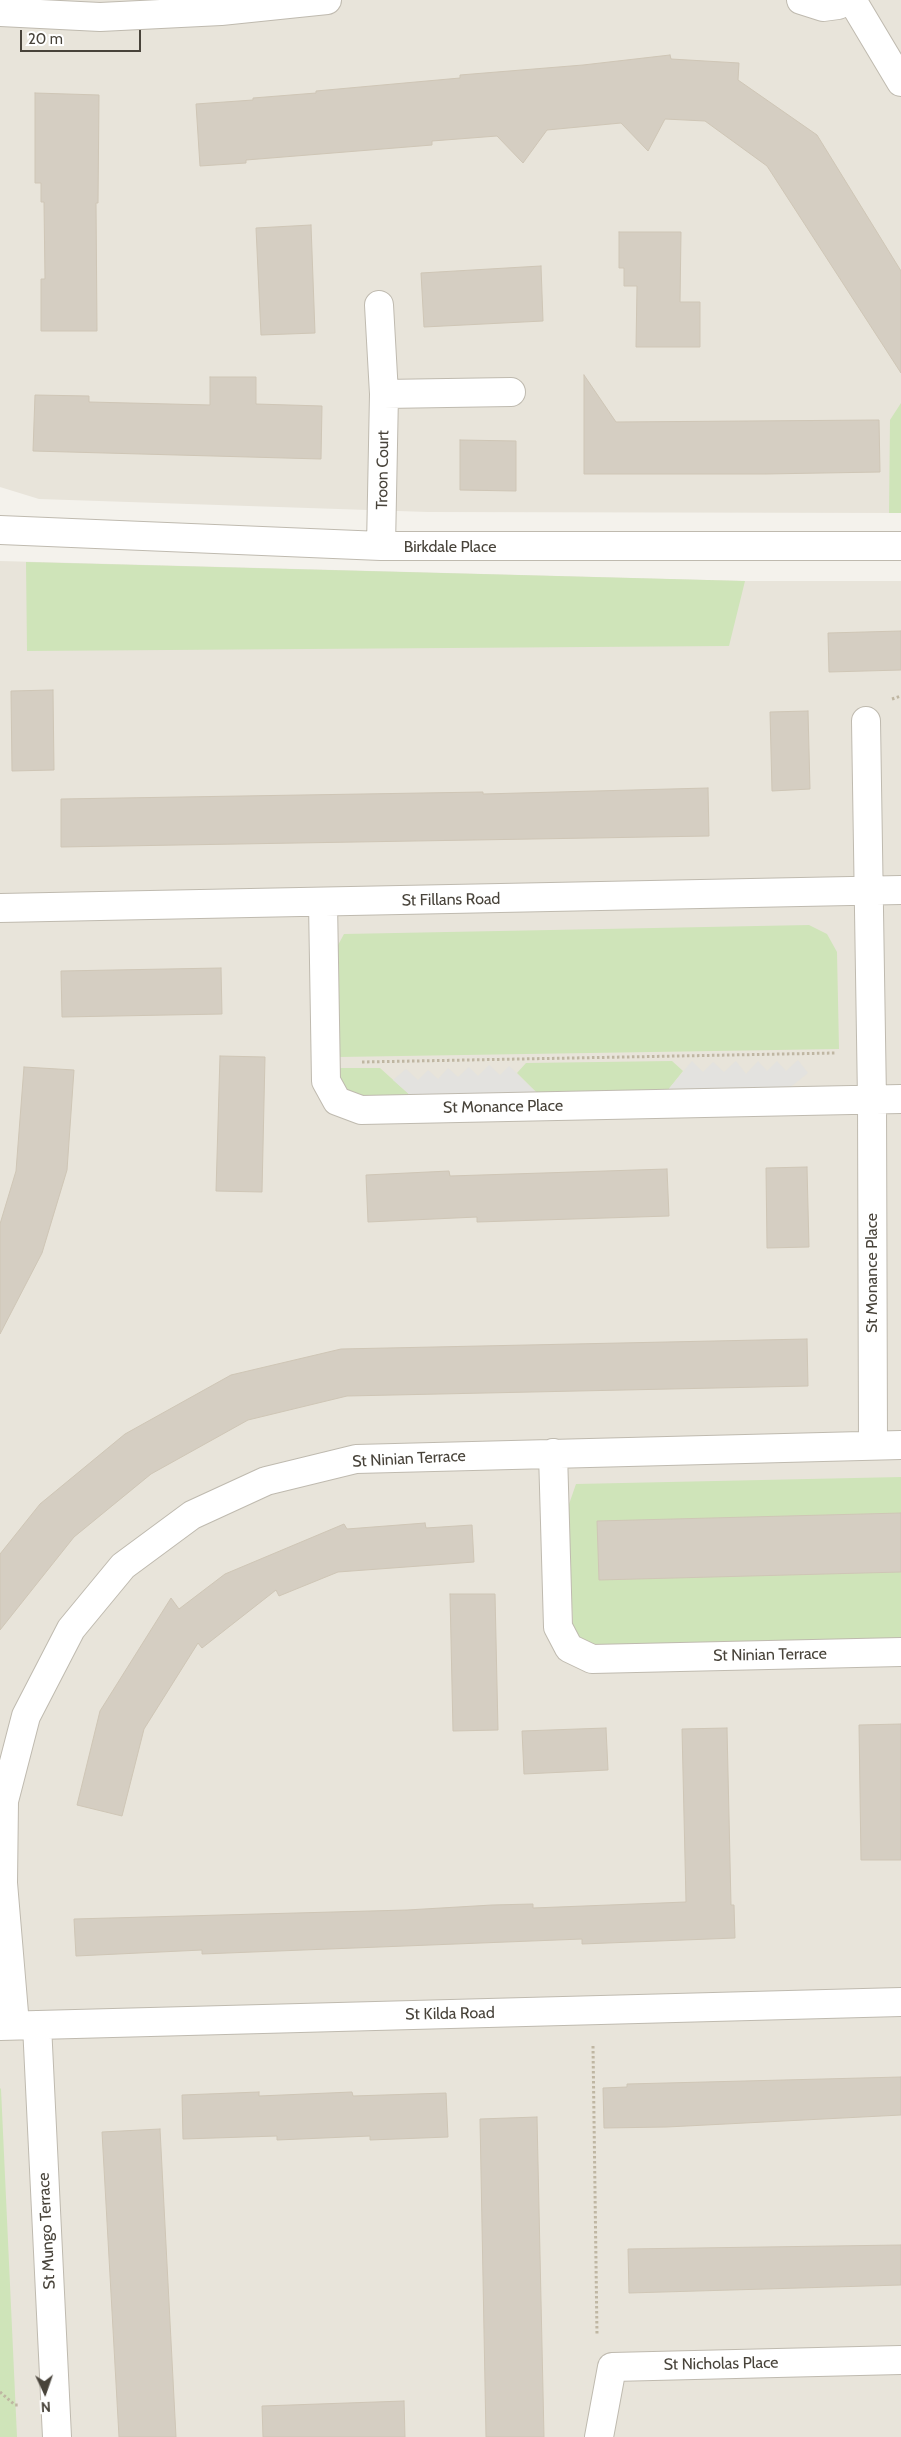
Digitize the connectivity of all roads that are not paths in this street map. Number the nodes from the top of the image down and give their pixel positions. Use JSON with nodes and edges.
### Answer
{"nodes":[{"id":1,"x":327,"y":0,"type":"edge"},
{"id":2,"x":801,"y":0,"type":"edge"},
{"id":3,"x":851,"y":0,"type":"edge"},
{"id":4,"x":0,"y":12,"type":"edge"},
{"id":5,"x":901,"y":82,"type":"edge"},
{"id":6,"x":379,"y":306,"type":"dead end"},
{"id":7,"x":510,"y":392,"type":"dead end"},
{"id":8,"x":384,"y":394,"type":"junction"},
{"id":9,"x":0,"y":530,"type":"edge"},
{"id":10,"x":381,"y":546,"type":"junction"},
{"id":11,"x":901,"y":546,"type":"edge"},
{"id":12,"x":866,"y":721,"type":"dead end"},
{"id":13,"x":901,"y":890,"type":"edge"},
{"id":14,"x":870,"y":891,"type":"junction"},
{"id":15,"x":323,"y":902,"type":"junction"},
{"id":16,"x":0,"y":908,"type":"edge"},
{"id":17,"x":901,"y":1099,"type":"edge"},
{"id":18,"x":872,"y":1100,"type":"junction"},
{"id":19,"x":873,"y":1445,"type":"junction"},
{"id":20,"x":901,"y":1445,"type":"edge"},
{"id":21,"x":553,"y":1453,"type":"junction"},
{"id":22,"x":901,"y":1652,"type":"edge"},
{"id":23,"x":901,"y":2002,"type":"edge"},
{"id":24,"x":17,"y":2025,"type":"edge"},
{"id":25,"x":901,"y":2360,"type":"edge"},
{"id":26,"x":57,"y":2437,"type":"edge"},
{"id":27,"x":599,"y":2437,"type":"edge"}],
"edges":[{"from":1,"to":4,"type":"street"},
{"from":2,"to":3,"type":"street"},
{"from":3,"to":5,"type":"street"},
{"from":6,"to":8,"type":"street","name":"Troon Court"},
{"from":7,"to":8,"type":"street"},
{"from":8,"to":10,"type":"street","name":"Troon Court"},
{"from":9,"to":10,"type":"street","name":"Birkdale Place"},
{"from":10,"to":11,"type":"street","name":"Birkdale Place"},
{"from":12,"to":14,"type":"street","name":"St Monance Place"},
{"from":13,"to":14,"type":"street","name":"St Fillans Road"},
{"from":14,"to":15,"type":"street","name":"St Fillans Road"},
{"from":14,"to":18,"type":"street","name":"St Monance Place"},
{"from":15,"to":16,"type":"street","name":"St Fillans Road"},
{"from":15,"to":18,"type":"street","name":"St Monance Place"},
{"from":17,"to":18,"type":"street","name":"St Monance Place"},
{"from":18,"to":19,"type":"street","name":"St Monance Place"},
{"from":19,"to":20,"type":"street","name":"St Ninian Terrace"},
{"from":19,"to":21,"type":"street","name":"St Ninian Terrace"},
{"from":21,"to":22,"type":"street","name":"St Ninian Terrace"},
{"from":21,"to":24,"type":"street","name":"St Ninian Terrace"},
{"from":23,"to":24,"type":"street","name":"St Kilda Road"},
{"from":24,"to":26,"type":"street","name":"St Mungo Terrace"},
{"from":25,"to":27,"type":"street","name":"St Nicholas Place"}]}
